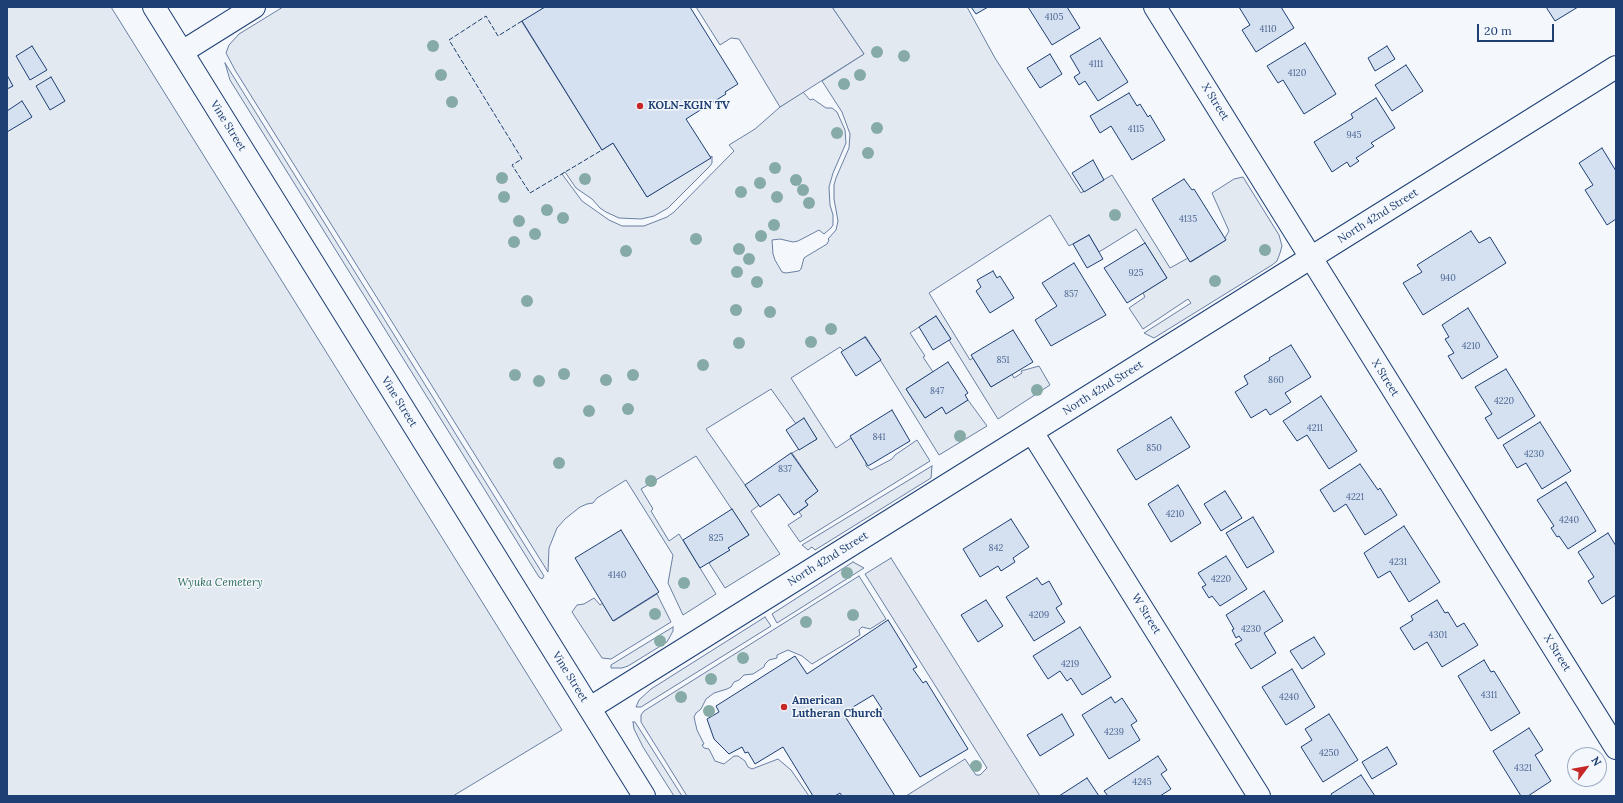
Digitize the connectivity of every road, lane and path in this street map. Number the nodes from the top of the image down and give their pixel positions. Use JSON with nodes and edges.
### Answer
{"nodes":[{"id":1,"x":154,"y":7,"type":"edge"},
{"id":2,"x":254,"y":7,"type":"edge"},
{"id":3,"x":1155,"y":7,"type":"edge"},
{"id":4,"x":182,"y":52,"type":"junction"},
{"id":5,"x":1616,"y":67,"type":"edge"},
{"id":6,"x":1311,"y":258,"type":"junction"},
{"id":7,"x":1032,"y":432,"type":"junction"},
{"id":8,"x":590,"y":708,"type":"junction"},
{"id":9,"x":1616,"y":748,"type":"edge"},
{"id":10,"x":644,"y":796,"type":"edge"},
{"id":11,"x":1259,"y":796,"type":"edge"}],
"edges":[{"from":1,"to":4,"type":"street","name":"Vine Street"},
{"from":2,"to":4,"type":"street"},
{"from":3,"to":6,"type":"street","name":"X Street"},
{"from":4,"to":8,"type":"street","name":"Vine Street"},
{"from":5,"to":6,"type":"street","name":"North 42nd Street"},
{"from":6,"to":7,"type":"street","name":"North 42nd Street"},
{"from":6,"to":9,"type":"street","name":"X Street"},
{"from":7,"to":8,"type":"street","name":"North 42nd Street"},
{"from":7,"to":11,"type":"street","name":"W Street"},
{"from":8,"to":10,"type":"street","name":"Vine Street"}]}
